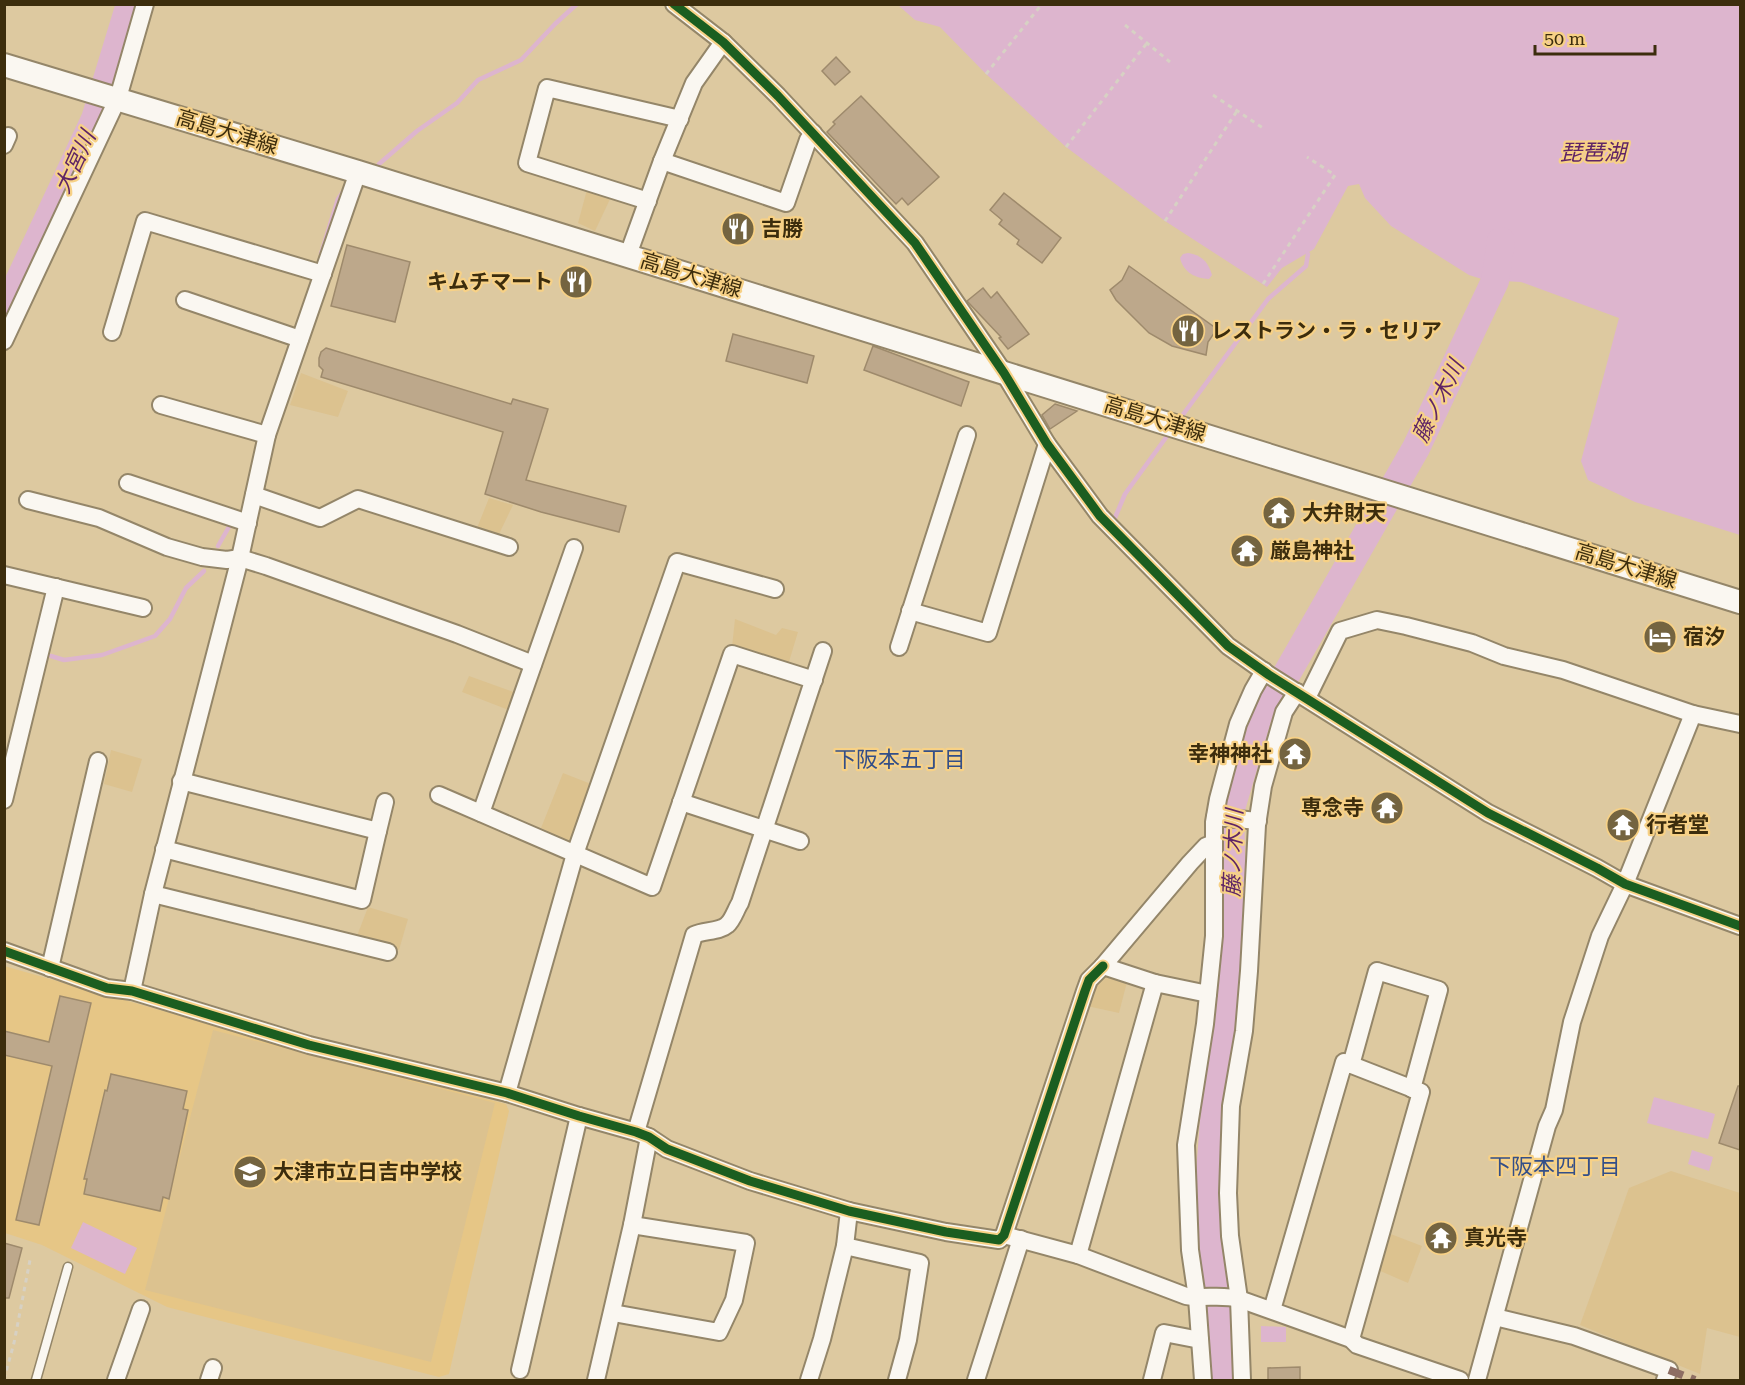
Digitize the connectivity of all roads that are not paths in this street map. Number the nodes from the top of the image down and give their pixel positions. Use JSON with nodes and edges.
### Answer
{"nodes":[{"id":1,"x":145,"y":4,"type":"edge"},
{"id":2,"x":674,"y":4,"type":"edge"},
{"id":3,"x":723,"y":42,"type":"junction"},
{"id":4,"x":4,"y":65,"type":"edge"},
{"id":5,"x":116,"y":98,"type":"junction"},
{"id":6,"x":680,"y":119,"type":"junction"},
{"id":7,"x":813,"y":133,"type":"junction"},
{"id":8,"x":662,"y":161,"type":"junction"},
{"id":9,"x":358,"y":172,"type":"junction"},
{"id":10,"x":648,"y":201,"type":"junction"},
{"id":11,"x":628,"y":255,"type":"junction"},
{"id":12,"x":323,"y":274,"type":"junction"},
{"id":13,"x":185,"y":300,"type":"dead end"},
{"id":14,"x":112,"y":332,"type":"dead end"},
{"id":15,"x":300,"y":339,"type":"junction"},
{"id":16,"x":4,"y":342,"type":"edge"},
{"id":17,"x":1004,"y":373,"type":"junction"},
{"id":18,"x":161,"y":405,"type":"dead end"},
{"id":19,"x":267,"y":435,"type":"junction"},
{"id":20,"x":959,"y":442,"type":"dead end"},
{"id":21,"x":1047,"y":444,"type":"junction"},
{"id":22,"x":128,"y":483,"type":"dead end"},
{"id":23,"x":254,"y":495,"type":"junction"},
{"id":24,"x":28,"y":500,"type":"dead end"},
{"id":25,"x":248,"y":523,"type":"junction"},
{"id":26,"x":509,"y":548,"type":"dead end"},
{"id":27,"x":574,"y":549,"type":"dead end"},
{"id":28,"x":240,"y":558,"type":"junction"},
{"id":29,"x":4,"y":575,"type":"edge"},
{"id":30,"x":56,"y":587,"type":"junction"},
{"id":31,"x":775,"y":589,"type":"dead end"},
{"id":32,"x":1740,"y":602,"type":"edge"},
{"id":33,"x":143,"y":608,"type":"dead end"},
{"id":34,"x":910,"y":611,"type":"junction"},
{"id":35,"x":898,"y":646,"type":"dead end"},
{"id":36,"x":823,"y":651,"type":"dead end"},
{"id":37,"x":533,"y":664,"type":"junction"},
{"id":38,"x":1267,"y":673,"type":"junction"},
{"id":39,"x":814,"y":680,"type":"junction"},
{"id":40,"x":1299,"y":693,"type":"junction"},
{"id":41,"x":1693,"y":714,"type":"junction"},
{"id":42,"x":1740,"y":724,"type":"edge"},
{"id":43,"x":98,"y":761,"type":"dead end"},
{"id":44,"x":181,"y":781,"type":"junction"},
{"id":45,"x":439,"y":795,"type":"dead end"},
{"id":46,"x":4,"y":800,"type":"edge"},
{"id":47,"x":385,"y":802,"type":"dead end"},
{"id":48,"x":681,"y":802,"type":"junction"},
{"id":49,"x":481,"y":813,"type":"junction"},
{"id":50,"x":1215,"y":817,"type":"junction"},
{"id":51,"x":1258,"y":821,"type":"junction"},
{"id":52,"x":765,"y":829,"type":"junction"},
{"id":53,"x":378,"y":831,"type":"junction"},
{"id":54,"x":800,"y":841,"type":"dead end"},
{"id":55,"x":1214,"y":843,"type":"junction"},
{"id":56,"x":164,"y":849,"type":"junction"},
{"id":57,"x":575,"y":854,"type":"junction"},
{"id":58,"x":1625,"y":884,"type":"junction"},
{"id":59,"x":153,"y":894,"type":"junction"},
{"id":60,"x":1740,"y":926,"type":"edge"},
{"id":61,"x":4,"y":951,"type":"edge"},
{"id":62,"x":388,"y":952,"type":"dead end"},
{"id":63,"x":1103,"y":966,"type":"junction"},
{"id":64,"x":50,"y":968,"type":"junction"},
{"id":65,"x":1155,"y":983,"type":"junction"},
{"id":66,"x":132,"y":991,"type":"junction"},
{"id":67,"x":1208,"y":994,"type":"junction"},
{"id":68,"x":1351,"y":1065,"type":"junction"},
{"id":69,"x":1412,"y":1089,"type":"junction"},
{"id":70,"x":507,"y":1093,"type":"junction"},
{"id":71,"x":579,"y":1116,"type":"junction"},
{"id":72,"x":643,"y":1134,"type":"junction"},
{"id":73,"x":849,"y":1211,"type":"junction"},
{"id":74,"x":632,"y":1225,"type":"junction"},
{"id":75,"x":1004,"y":1235,"type":"junction"},
{"id":76,"x":1021,"y":1239,"type":"junction"},
{"id":77,"x":845,"y":1245,"type":"junction"},
{"id":78,"x":1078,"y":1255,"type":"junction"},
{"id":79,"x":68,"y":1267,"type":"dead end"},
{"id":80,"x":1234,"y":1297,"type":"junction"},
{"id":81,"x":1200,"y":1298,"type":"junction"},
{"id":82,"x":141,"y":1309,"type":"dead end"},
{"id":83,"x":1272,"y":1310,"type":"junction"},
{"id":84,"x":613,"y":1313,"type":"junction"},
{"id":85,"x":1495,"y":1317,"type":"junction"},
{"id":86,"x":1351,"y":1338,"type":"junction"},
{"id":87,"x":1200,"y":1341,"type":"junction"},
{"id":88,"x":520,"y":1370,"type":"dead end"},
{"id":89,"x":36,"y":1380,"type":"edge"},
{"id":90,"x":117,"y":1380,"type":"edge"},
{"id":91,"x":596,"y":1380,"type":"edge"},
{"id":92,"x":809,"y":1380,"type":"edge"},
{"id":93,"x":897,"y":1380,"type":"edge"},
{"id":94,"x":976,"y":1380,"type":"edge"},
{"id":95,"x":1152,"y":1380,"type":"edge"},
{"id":96,"x":1203,"y":1380,"type":"edge"},
{"id":97,"x":1242,"y":1380,"type":"edge"},
{"id":98,"x":1460,"y":1380,"type":"edge"},
{"id":99,"x":1477,"y":1380,"type":"edge"},
{"id":100,"x":1665,"y":1380,"type":"edge"}],
"edges":[{"from":1,"to":5,"type":"street"},
{"from":2,"to":3,"type":"street"},
{"from":3,"to":6,"type":"street"},
{"from":3,"to":7,"type":"street"},
{"from":4,"to":5,"type":"main road","name":"高島大津線"},
{"from":5,"to":9,"type":"main road","name":"高島大津線"},
{"from":5,"to":16,"type":"street"},
{"from":6,"to":8,"type":"street"},
{"from":6,"to":10,"type":"street"},
{"from":7,"to":8,"type":"street"},
{"from":7,"to":17,"type":"street"},
{"from":8,"to":10,"type":"street"},
{"from":9,"to":11,"type":"main road","name":"高島大津線"},
{"from":9,"to":12,"type":"street"},
{"from":10,"to":11,"type":"street"},
{"from":11,"to":17,"type":"main road","name":"高島大津線"},
{"from":12,"to":14,"type":"street"},
{"from":12,"to":15,"type":"street"},
{"from":13,"to":15,"type":"street"},
{"from":15,"to":19,"type":"street"},
{"from":17,"to":21,"type":"street"},
{"from":17,"to":32,"type":"main road","name":"高島大津線"},
{"from":18,"to":19,"type":"street"},
{"from":19,"to":23,"type":"street"},
{"from":20,"to":34,"type":"street"},
{"from":21,"to":34,"type":"street"},
{"from":21,"to":38,"type":"street"},
{"from":22,"to":25,"type":"street"},
{"from":23,"to":25,"type":"street"},
{"from":23,"to":26,"type":"street"},
{"from":24,"to":28,"type":"street"},
{"from":25,"to":28,"type":"street"},
{"from":27,"to":37,"type":"street"},
{"from":28,"to":37,"type":"street"},
{"from":28,"to":44,"type":"street"},
{"from":29,"to":30,"type":"street"},
{"from":30,"to":33,"type":"street"},
{"from":30,"to":46,"type":"street"},
{"from":31,"to":57,"type":"street"},
{"from":34,"to":35,"type":"street"},
{"from":36,"to":39,"type":"street"},
{"from":37,"to":49,"type":"street"},
{"from":38,"to":40,"type":"street"},
{"from":38,"to":50,"type":"street"},
{"from":39,"to":48,"type":"street"},
{"from":39,"to":52,"type":"street"},
{"from":40,"to":41,"type":"street"},
{"from":40,"to":51,"type":"street"},
{"from":40,"to":58,"type":"street"},
{"from":41,"to":42,"type":"street"},
{"from":41,"to":58,"type":"street"},
{"from":43,"to":64,"type":"street"},
{"from":44,"to":53,"type":"street"},
{"from":44,"to":56,"type":"street"},
{"from":45,"to":49,"type":"street"},
{"from":47,"to":53,"type":"street"},
{"from":48,"to":52,"type":"street"},
{"from":48,"to":57,"type":"street"},
{"from":49,"to":57,"type":"street"},
{"from":50,"to":51,"type":"street"},
{"from":50,"to":55,"type":"street"},
{"from":51,"to":80,"type":"street"},
{"from":52,"to":54,"type":"street"},
{"from":52,"to":72,"type":"street"},
{"from":53,"to":56,"type":"street"},
{"from":55,"to":63,"type":"street"},
{"from":55,"to":67,"type":"street"},
{"from":56,"to":59,"type":"street"},
{"from":57,"to":70,"type":"street"},
{"from":58,"to":60,"type":"street"},
{"from":58,"to":85,"type":"street"},
{"from":59,"to":62,"type":"street"},
{"from":59,"to":66,"type":"street"},
{"from":61,"to":64,"type":"street"},
{"from":63,"to":65,"type":"street"},
{"from":63,"to":75,"type":"street"},
{"from":64,"to":66,"type":"street"},
{"from":65,"to":67,"type":"street"},
{"from":65,"to":78,"type":"street"},
{"from":66,"to":70,"type":"street"},
{"from":67,"to":81,"type":"street"},
{"from":68,"to":69,"type":"street"},
{"from":68,"to":69,"type":"street"},
{"from":68,"to":83,"type":"street"},
{"from":69,"to":86,"type":"street"},
{"from":70,"to":71,"type":"street"},
{"from":71,"to":72,"type":"street"},
{"from":71,"to":88,"type":"street"},
{"from":72,"to":73,"type":"street"},
{"from":72,"to":74,"type":"street"},
{"from":73,"to":75,"type":"street"},
{"from":73,"to":77,"type":"street"},
{"from":74,"to":84,"type":"street"},
{"from":74,"to":84,"type":"street"},
{"from":75,"to":76,"type":"street"},
{"from":76,"to":78,"type":"street"},
{"from":76,"to":94,"type":"street"},
{"from":77,"to":92,"type":"street"},
{"from":77,"to":93,"type":"street"},
{"from":78,"to":81,"type":"street"},
{"from":79,"to":89,"type":"lane"},
{"from":80,"to":81,"type":"street"},
{"from":80,"to":83,"type":"street"},
{"from":80,"to":97,"type":"street"},
{"from":81,"to":87,"type":"street"},
{"from":82,"to":90,"type":"street"},
{"from":83,"to":86,"type":"street"},
{"from":84,"to":91,"type":"street"},
{"from":85,"to":99,"type":"street"},
{"from":85,"to":100,"type":"street"},
{"from":86,"to":98,"type":"street"},
{"from":87,"to":95,"type":"street"},
{"from":87,"to":96,"type":"street"}]}
